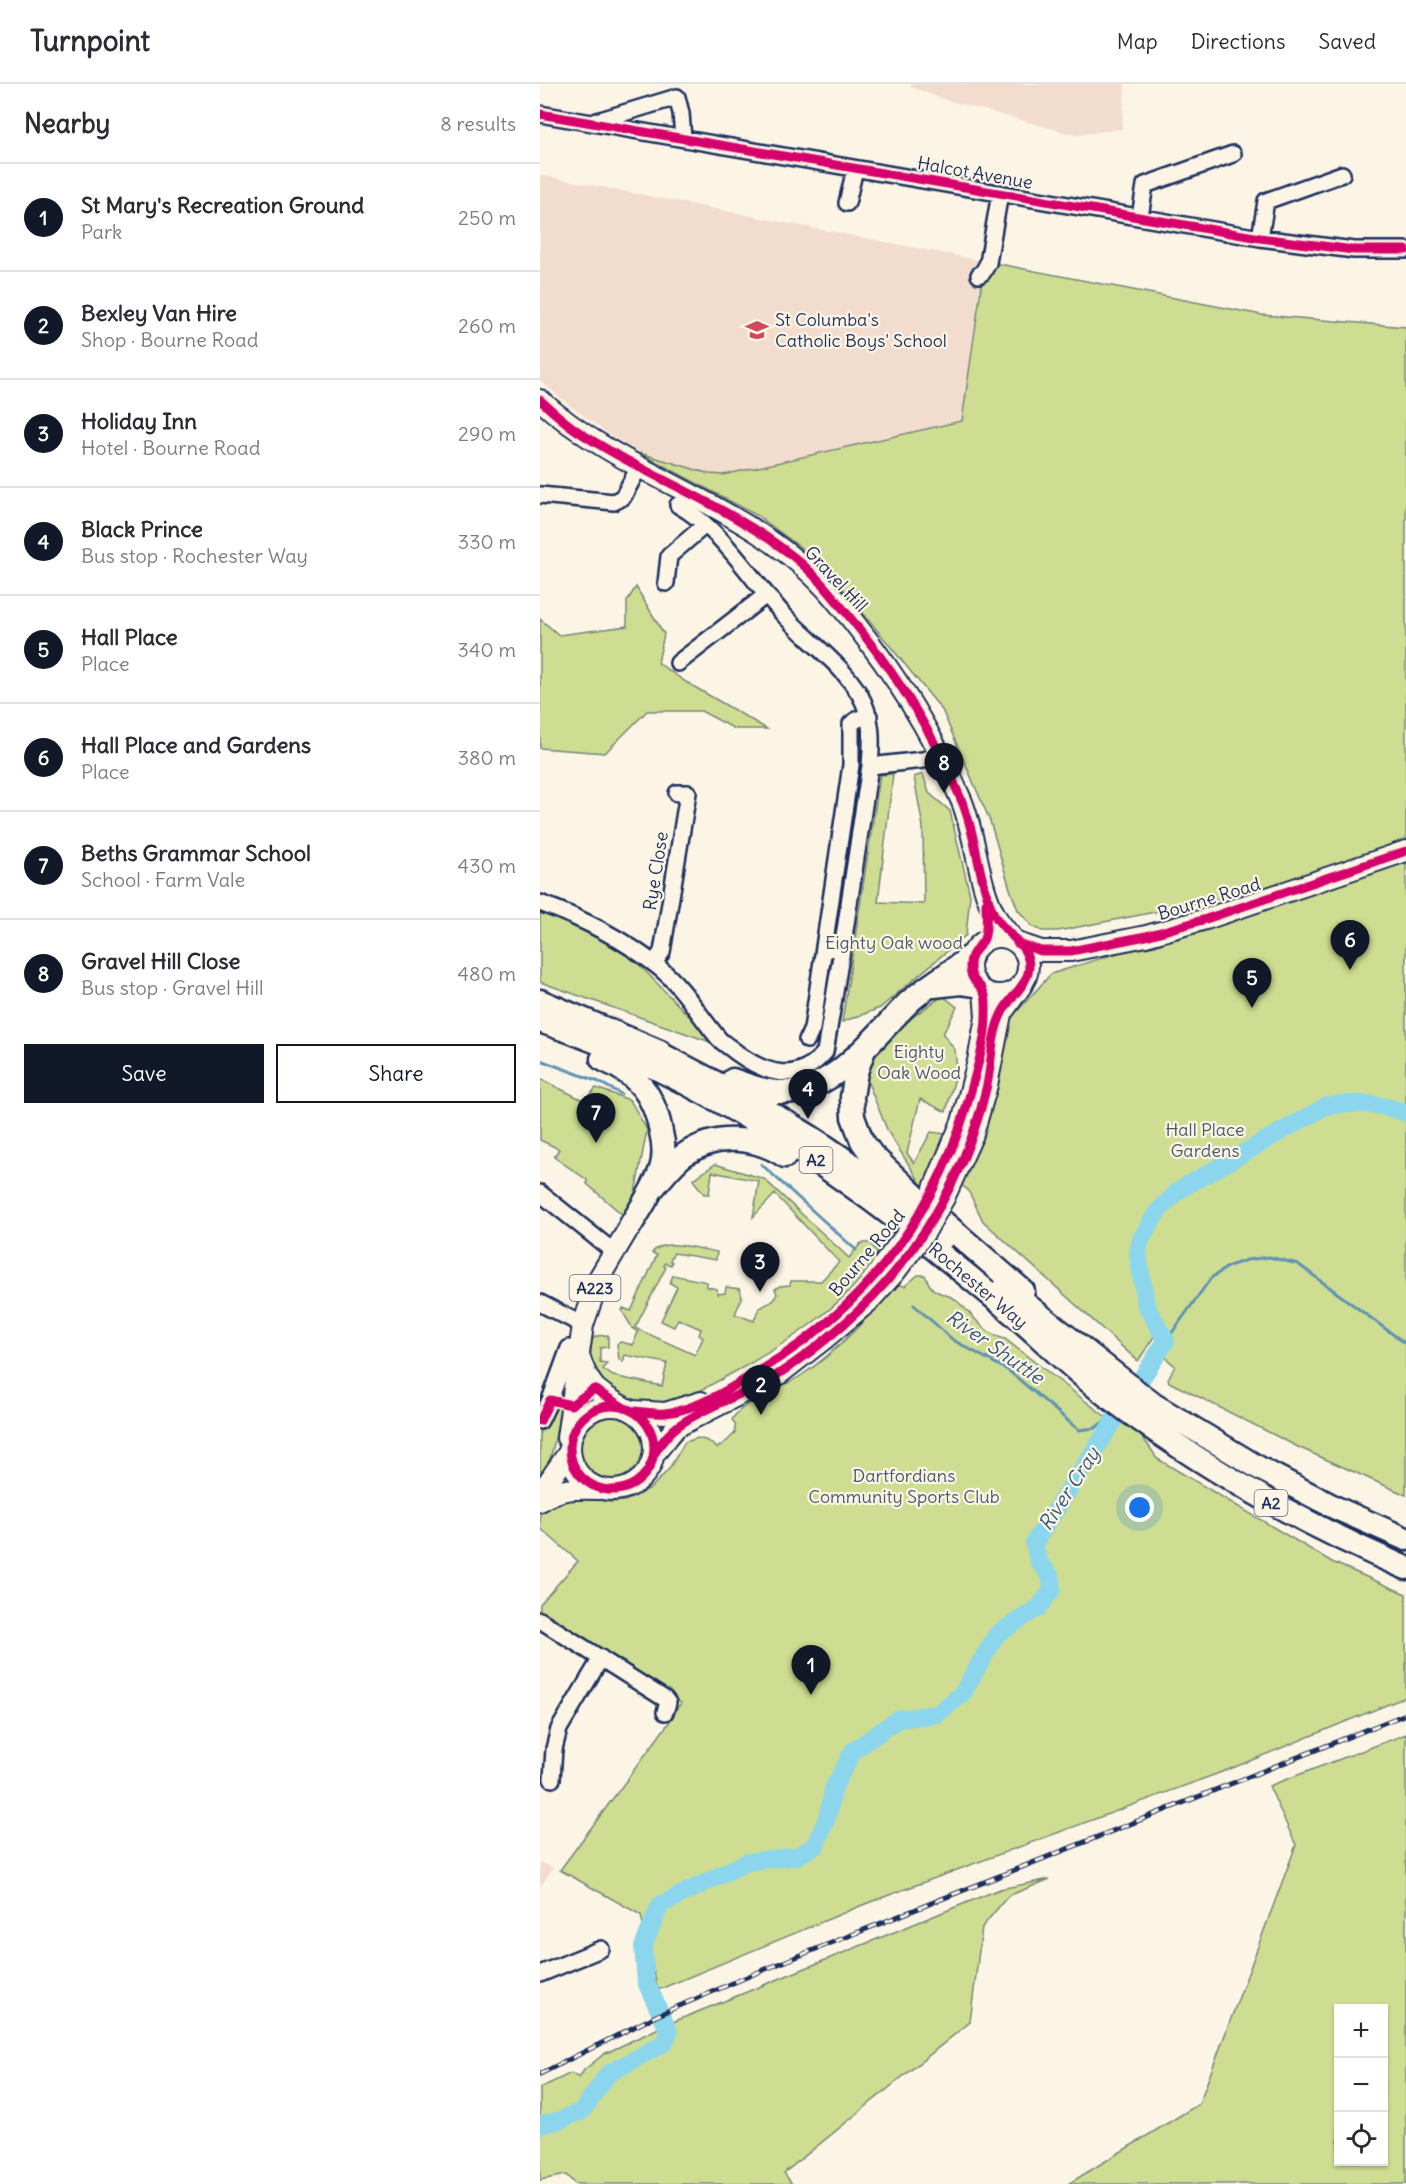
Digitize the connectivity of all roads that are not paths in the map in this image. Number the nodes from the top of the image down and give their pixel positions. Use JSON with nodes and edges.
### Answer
{"nodes":[{"id":1,"x":540,"y":114,"type":"edge"},
{"id":2,"x":595,"y":122,"type":"junction"},
{"id":3,"x":683,"y":138,"type":"junction"},
{"id":4,"x":1233,"y":154,"type":"dead end"},
{"id":5,"x":855,"y":169,"type":"junction"},
{"id":6,"x":1342,"y":174,"type":"dead end"},
{"id":7,"x":1000,"y":193,"type":"junction"},
{"id":8,"x":847,"y":203,"type":"dead end"},
{"id":9,"x":1140,"y":217,"type":"junction"},
{"id":10,"x":1260,"y":238,"type":"junction"},
{"id":11,"x":1406,"y":250,"type":"edge"},
{"id":12,"x":979,"y":275,"type":"dead end"},
{"id":13,"x":540,"y":400,"type":"edge"},
{"id":14,"x":639,"y":467,"type":"junction"},
{"id":15,"x":540,"y":495,"type":"edge"},
{"id":16,"x":678,"y":505,"type":"dead end"},
{"id":17,"x":705,"y":525,"type":"junction"},
{"id":18,"x":666,"y":583,"type":"dead end"},
{"id":19,"x":766,"y":595,"type":"junction"},
{"id":20,"x":678,"y":663,"type":"dead end"},
{"id":21,"x":869,"y":716,"type":"junction"},
{"id":22,"x":941,"y":755,"type":"junction"},
{"id":23,"x":870,"y":766,"type":"junction"},
{"id":24,"x":677,"y":793,"type":"dead end"},
{"id":25,"x":1406,"y":851,"type":"edge"},
{"id":26,"x":985,"y":890,"type":"junction"},
{"id":27,"x":540,"y":903,"type":"edge"},
{"id":28,"x":1016,"y":942,"type":"junction"},
{"id":29,"x":824,"y":947,"type":"junction"},
{"id":30,"x":977,"y":948,"type":"junction"},
{"id":31,"x":842,"y":950,"type":"junction"},
{"id":32,"x":1071,"y":951,"type":"junction"},
{"id":33,"x":654,"y":963,"type":"junction"},
{"id":34,"x":1024,"y":980,"type":"junction"},
{"id":35,"x":930,"y":987,"type":"junction"},
{"id":36,"x":980,"y":988,"type":"junction"},
{"id":37,"x":540,"y":1001,"type":"edge"},
{"id":38,"x":540,"y":1021,"type":"edge"},
{"id":39,"x":540,"y":1034,"type":"edge"},
{"id":40,"x":807,"y":1040,"type":"dead end"},
{"id":41,"x":645,"y":1046,"type":"junction"},
{"id":42,"x":865,"y":1046,"type":"junction"},
{"id":43,"x":652,"y":1189,"type":"junction"},
{"id":44,"x":540,"y":1193,"type":"edge"},
{"id":45,"x":938,"y":1195,"type":"junction"},
{"id":46,"x":630,"y":1226,"type":"joint"},
{"id":47,"x":614,"y":1252,"type":"junction"},
{"id":48,"x":889,"y":1268,"type":"junction"},
{"id":49,"x":540,"y":1303,"type":"edge"},
{"id":50,"x":583,"y":1325,"type":"junction"},
{"id":51,"x":1058,"y":1327,"type":"junction"},
{"id":52,"x":574,"y":1352,"type":"junction"},
{"id":53,"x":1057,"y":1355,"type":"junction"},
{"id":54,"x":544,"y":1403,"type":"edge"},
{"id":55,"x":628,"y":1409,"type":"junction"},
{"id":56,"x":1149,"y":1414,"type":"junction"},
{"id":57,"x":540,"y":1421,"type":"edge"},
{"id":58,"x":569,"y":1450,"type":"junction"},
{"id":59,"x":655,"y":1453,"type":"junction"},
{"id":60,"x":540,"y":1489,"type":"edge"},
{"id":61,"x":599,"y":1489,"type":"junction"},
{"id":62,"x":540,"y":1502,"type":"edge"},
{"id":63,"x":1406,"y":1539,"type":"edge"},
{"id":64,"x":1406,"y":1568,"type":"edge"},
{"id":65,"x":540,"y":1620,"type":"edge"},
{"id":66,"x":601,"y":1658,"type":"junction"},
{"id":67,"x":665,"y":1712,"type":"dead end"},
{"id":68,"x":552,"y":1779,"type":"dead end"},
{"id":69,"x":601,"y":1949,"type":"dead end"},
{"id":70,"x":540,"y":1974,"type":"edge"}],
"edges":[{"from":1,"to":2,"type":"street","name":"Halcot Avenue"},
{"from":2,"to":3,"type":"street","name":"Halcot Avenue"},
{"from":2,"to":3,"type":"street","name":"Halcot Avenue"},
{"from":3,"to":5,"type":"street","name":"Halcot Avenue"},
{"from":4,"to":9,"type":"street"},
{"from":5,"to":7,"type":"street","name":"Halcot Avenue"},
{"from":5,"to":8,"type":"street"},
{"from":6,"to":10,"type":"street"},
{"from":7,"to":9,"type":"street","name":"Halcot Avenue"},
{"from":7,"to":12,"type":"street","name":"Halcot Avenue"},
{"from":9,"to":10,"type":"street","name":"Halcot Avenue"},
{"from":10,"to":11,"type":"street","name":"Halcot Avenue"},
{"from":13,"to":14,"type":"main road","name":"Gravel Hill"},
{"from":14,"to":15,"type":"street"},
{"from":14,"to":22,"type":"main road","name":"Gravel Hill"},
{"from":16,"to":17,"type":"street"},
{"from":17,"to":18,"type":"street"},
{"from":17,"to":19,"type":"street"},
{"from":19,"to":20,"type":"street"},
{"from":19,"to":21,"type":"street"},
{"from":21,"to":23,"type":"street"},
{"from":21,"to":29,"type":"street"},
{"from":22,"to":23,"type":"street"},
{"from":22,"to":26,"type":"main road","name":"Gravel Hill"},
{"from":23,"to":31,"type":"street"},
{"from":24,"to":33,"type":"street","name":"Rye Close"},
{"from":25,"to":32,"type":"main road","name":"Bourne Road","number":"A223"},
{"from":26,"to":28,"type":"main road","name":"Gravel Hill"},
{"from":26,"to":30,"type":"main road","name":"Gravel Hill"},
{"from":27,"to":33,"type":"street"},
{"from":28,"to":30,"type":"main road"},
{"from":28,"to":32,"type":"main road","name":"Bourne Road","number":"A223"},
{"from":28,"to":34,"type":"main road"},
{"from":29,"to":31,"type":"street"},
{"from":29,"to":40,"type":"street"},
{"from":30,"to":35,"type":"highway"},
{"from":30,"to":36,"type":"main road"},
{"from":31,"to":33,"type":"street"},
{"from":32,"to":34,"type":"main road","name":"Bourne Road","number":"A223"},
{"from":34,"to":36,"type":"main road"},
{"from":34,"to":45,"type":"main road","name":"Bourne Road","number":"A223"},
{"from":35,"to":36,"type":"highway"},
{"from":35,"to":42,"type":"highway"},
{"from":36,"to":45,"type":"main road","name":"Bourne Road","number":"A223"},
{"from":37,"to":41,"type":"highway","number":"A2"},
{"from":38,"to":53,"type":"highway","name":"Rochester Way","number":"A2"},
{"from":39,"to":43,"type":"highway"},
{"from":41,"to":42,"type":"highway"},
{"from":41,"to":51,"type":"highway","name":"Rochester Way","number":"A2"},
{"from":42,"to":51,"type":"highway"},
{"from":43,"to":46,"type":"highway","number":"A223"},
{"from":43,"to":53,"type":"highway"},
{"from":44,"to":47,"type":"street"},
{"from":45,"to":48,"type":"main road","name":"Bourne Road","number":"A223","bridge":true},
{"from":46,"to":47,"type":"main road","number":"A223"},
{"from":47,"to":50,"type":"main road","number":"A223"},
{"from":48,"to":55,"type":"main road","name":"Bourne Road","number":"A223"},
{"from":48,"to":59,"type":"main road","name":"Bourne Road","number":"A223"},
{"from":49,"to":50,"type":"street"},
{"from":50,"to":52,"type":"main road","number":"A223"},
{"from":51,"to":56,"type":"highway","name":"Rochester Way","number":"A2"},
{"from":52,"to":54,"type":"street"},
{"from":52,"to":55,"type":"main road","number":"A223"},
{"from":52,"to":58,"type":"main road","number":"A223"},
{"from":53,"to":56,"type":"highway","name":"Rochester Way","number":"A2"},
{"from":54,"to":57,"type":"street"},
{"from":55,"to":58,"type":"main road"},
{"from":55,"to":59,"type":"main road"},
{"from":56,"to":63,"type":"highway","name":"Rochester Way","number":"A2"},
{"from":56,"to":64,"type":"highway","name":"Rochester Way","number":"A2"},
{"from":58,"to":60,"type":"main road"},
{"from":58,"to":61,"type":"main road"},
{"from":59,"to":61,"type":"main road"},
{"from":61,"to":62,"type":"main road"},
{"from":65,"to":66,"type":"street"},
{"from":66,"to":67,"type":"street"},
{"from":66,"to":68,"type":"street"},
{"from":69,"to":70,"type":"street"}]}
